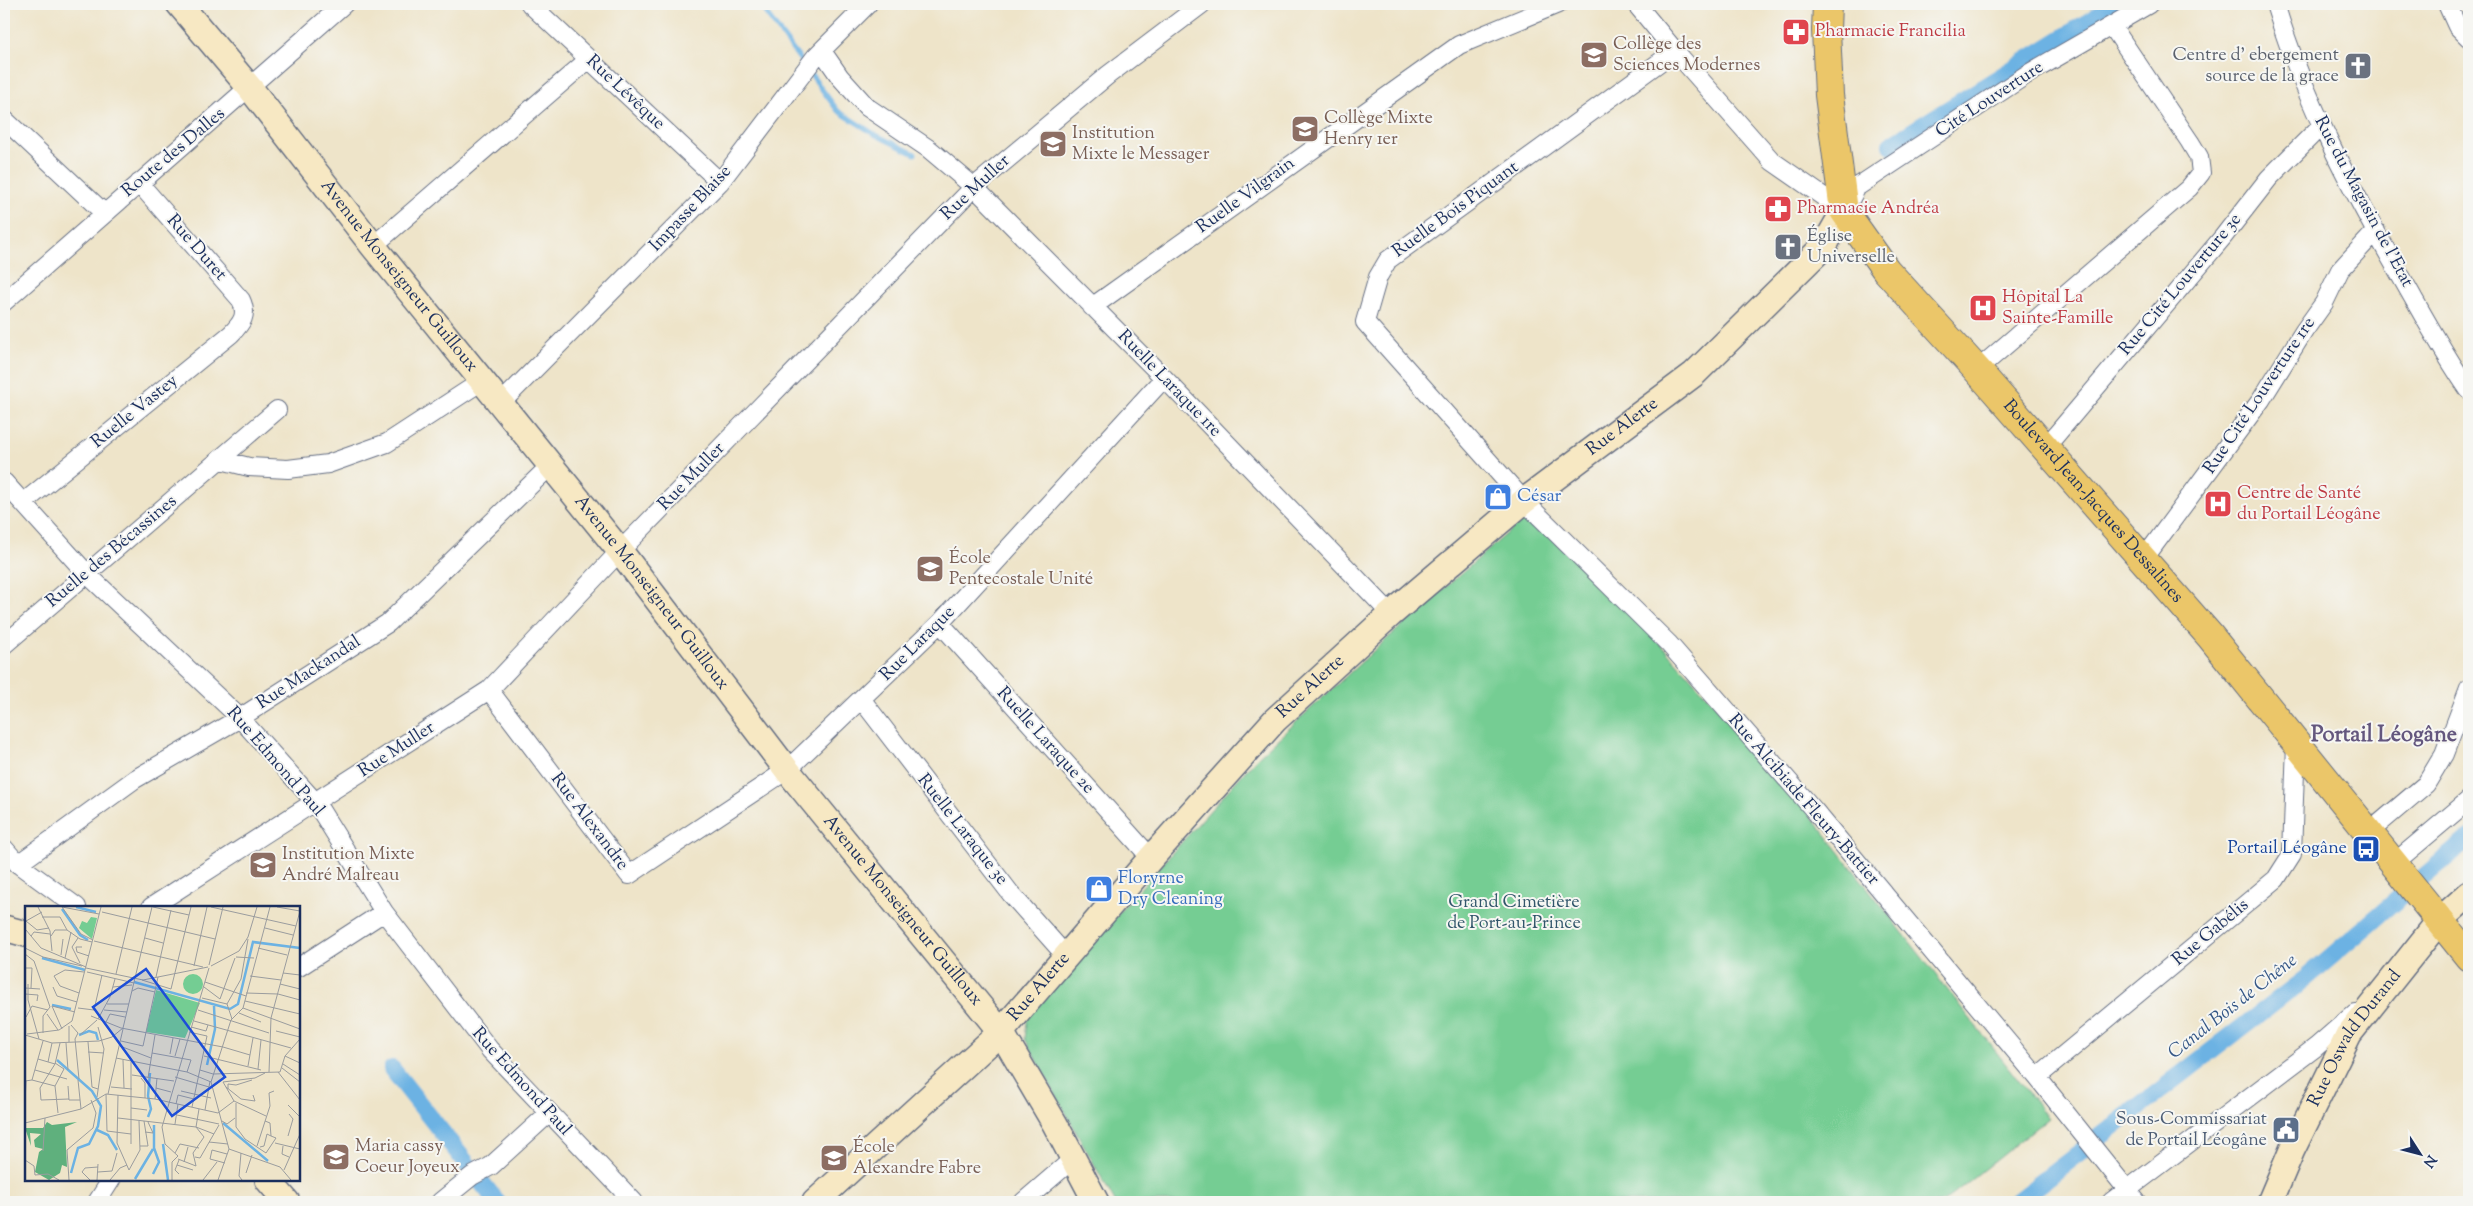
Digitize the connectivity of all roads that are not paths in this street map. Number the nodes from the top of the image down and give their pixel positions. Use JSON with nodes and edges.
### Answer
{"nodes":[{"id":1,"x":179,"y":4,"type":"edge"},
{"id":2,"x":344,"y":4,"type":"edge"},
{"id":3,"x":530,"y":4,"type":"edge"},
{"id":4,"x":868,"y":4,"type":"edge"},
{"id":5,"x":1202,"y":4,"type":"edge"},
{"id":6,"x":1558,"y":4,"type":"edge"},
{"id":7,"x":1636,"y":4,"type":"edge"},
{"id":8,"x":1827,"y":4,"type":"edge"},
{"id":9,"x":2149,"y":4,"type":"edge"},
{"id":10,"x":2275,"y":4,"type":"edge"},
{"id":11,"x":2447,"y":4,"type":"edge"},
{"id":12,"x":2112,"y":26,"type":"junction"},
{"id":13,"x":2469,"y":38,"type":"edge"},
{"id":14,"x":822,"y":51,"type":"junction"},
{"id":15,"x":1675,"y":51,"type":"junction"},
{"id":16,"x":589,"y":59,"type":"junction"},
{"id":17,"x":250,"y":88,"type":"junction"},
{"id":18,"x":4,"y":119,"type":"edge"},
{"id":19,"x":2321,"y":126,"type":"junction"},
{"id":20,"x":720,"y":182,"type":"junction"},
{"id":21,"x":139,"y":183,"type":"junction"},
{"id":22,"x":974,"y":187,"type":"junction"},
{"id":23,"x":1844,"y":211,"type":"junction"},
{"id":24,"x":104,"y":213,"type":"junction"},
{"id":25,"x":2376,"y":231,"type":"junction"},
{"id":26,"x":373,"y":246,"type":"junction"},
{"id":27,"x":4,"y":302,"type":"edge"},
{"id":28,"x":1092,"y":307,"type":"junction"},
{"id":29,"x":244,"y":317,"type":"joint"},
{"id":30,"x":1977,"y":370,"type":"junction"},
{"id":31,"x":1164,"y":378,"type":"junction"},
{"id":32,"x":482,"y":381,"type":"junction"},
{"id":33,"x":2469,"y":390,"type":"edge"},
{"id":34,"x":501,"y":404,"type":"junction"},
{"id":35,"x":277,"y":410,"type":"dead end"},
{"id":36,"x":2045,"y":448,"type":"junction"},
{"id":37,"x":221,"y":460,"type":"junction"},
{"id":38,"x":550,"y":466,"type":"junction"},
{"id":39,"x":4,"y":482,"type":"edge"},
{"id":40,"x":1524,"y":501,"type":"junction"},
{"id":41,"x":23,"y":504,"type":"junction"},
{"id":42,"x":620,"y":551,"type":"junction"},
{"id":43,"x":2143,"y":560,"type":"junction"},
{"id":44,"x":88,"y":574,"type":"junction"},
{"id":45,"x":1391,"y":614,"type":"junction"},
{"id":46,"x":940,"y":623,"type":"junction"},
{"id":47,"x":4,"y":644,"type":"edge"},
{"id":48,"x":2469,"y":688,"type":"edge"},
{"id":49,"x":489,"y":690,"type":"junction"},
{"id":50,"x":862,"y":700,"type":"junction"},
{"id":51,"x":240,"y":718,"type":"junction"},
{"id":52,"x":2296,"y":744,"type":"junction"},
{"id":53,"x":787,"y":770,"type":"junction"},
{"id":54,"x":2469,"y":800,"type":"edge"},
{"id":55,"x":316,"y":803,"type":"junction"},
{"id":56,"x":2368,"y":833,"type":"junction"},
{"id":57,"x":4,"y":848,"type":"edge"},
{"id":58,"x":1151,"y":858,"type":"junction"},
{"id":59,"x":18,"y":864,"type":"junction"},
{"id":60,"x":2395,"y":865,"type":"junction"},
{"id":61,"x":2469,"y":894,"type":"edge"},
{"id":62,"x":76,"y":906,"type":"edge"},
{"id":63,"x":153,"y":906,"type":"edge"},
{"id":64,"x":384,"y":912,"type":"junction"},
{"id":65,"x":2434,"y":914,"type":"junction"},
{"id":66,"x":4,"y":928,"type":"edge"},
{"id":67,"x":25,"y":934,"type":"edge"},
{"id":68,"x":1066,"y":956,"type":"junction"},
{"id":69,"x":2469,"y":957,"type":"edge"},
{"id":70,"x":300,"y":965,"type":"edge"},
{"id":71,"x":2382,"y":990,"type":"junction"},
{"id":72,"x":1001,"y":1032,"type":"junction"},
{"id":73,"x":2037,"y":1077,"type":"junction"},
{"id":74,"x":548,"y":1114,"type":"junction"},
{"id":75,"x":1073,"y":1159,"type":"junction"},
{"id":76,"x":110,"y":1181,"type":"edge"},
{"id":77,"x":269,"y":1181,"type":"edge"},
{"id":78,"x":2132,"y":1196,"type":"edge"},
{"id":79,"x":97,"y":1202,"type":"edge"},
{"id":80,"x":287,"y":1202,"type":"edge"},
{"id":81,"x":440,"y":1202,"type":"edge"},
{"id":82,"x":634,"y":1202,"type":"edge"},
{"id":83,"x":815,"y":1202,"type":"edge"},
{"id":84,"x":1023,"y":1202,"type":"edge"},
{"id":85,"x":1096,"y":1202,"type":"edge"},
{"id":86,"x":2111,"y":1202,"type":"edge"},
{"id":87,"x":2270,"y":1202,"type":"edge"}],
"edges":[{"from":1,"to":17,"type":"street","name":"Avenue Monseigneur Guilloux"},
{"from":2,"to":17,"type":"street","name":"Route des Dalles"},
{"from":3,"to":16,"type":"street","name":"Rue Lévêque"},
{"from":4,"to":14,"type":"street","name":"Impasse Blaise"},
{"from":5,"to":22,"type":"street","name":"Rue Muller"},
{"from":6,"to":28,"type":"street","name":"Ruelle Vilgrain"},
{"from":7,"to":15,"type":"street"},
{"from":8,"to":23,"type":"main road","name":"Boulevard Jean-Jacques Dessalines"},
{"from":9,"to":12,"type":"street","name":"Cité Louverture"},
{"from":10,"to":19,"type":"street","name":"Rue du Magasin de l'Etat"},
{"from":11,"to":13,"type":"street"},
{"from":12,"to":23,"type":"street","name":"Cité Louverture"},
{"from":12,"to":30,"type":"street"},
{"from":14,"to":20,"type":"street","name":"Impasse Blaise"},
{"from":14,"to":22,"type":"street","name":"Ruelle Laraque 1re"},
{"from":15,"to":23,"type":"street"},
{"from":15,"to":40,"type":"street","name":"Ruelle Bois Piquant"},
{"from":16,"to":20,"type":"street","name":"Rue Lévêque"},
{"from":16,"to":26,"type":"street"},
{"from":17,"to":21,"type":"street","name":"Route des Dalles"},
{"from":17,"to":26,"type":"street","name":"Avenue Monseigneur Guilloux"},
{"from":18,"to":24,"type":"street"},
{"from":19,"to":25,"type":"street","name":"Rue du Magasin de l'Etat"},
{"from":19,"to":36,"type":"street","name":"Rue Cité Louverture 3e"},
{"from":20,"to":34,"type":"street","name":"Impasse Blaise"},
{"from":21,"to":24,"type":"street","name":"Route des Dalles"},
{"from":21,"to":29,"type":"street","name":"Rue Duret"},
{"from":22,"to":28,"type":"street","name":"Ruelle Laraque 1re"},
{"from":22,"to":42,"type":"street","name":"Rue Muller"},
{"from":23,"to":30,"type":"main road","name":"Boulevard Jean-Jacques Dessalines"},
{"from":23,"to":40,"type":"street","name":"Rue Alerte"},
{"from":24,"to":27,"type":"street","name":"Route des Dalles"},
{"from":25,"to":33,"type":"street","name":"Rue du Magasin de l'Etat"},
{"from":25,"to":43,"type":"street","name":"Rue Cité Louverture 1re"},
{"from":26,"to":32,"type":"street","name":"Avenue Monseigneur Guilloux"},
{"from":28,"to":31,"type":"street","name":"Ruelle Laraque 1re"},
{"from":29,"to":41,"type":"street","name":"Ruelle Vastey"},
{"from":30,"to":36,"type":"main road","name":"Boulevard Jean-Jacques Dessalines"},
{"from":31,"to":45,"type":"street","name":"Ruelle Laraque 1re"},
{"from":31,"to":46,"type":"street","name":"Rue Laraque"},
{"from":32,"to":34,"type":"street","name":"Avenue Monseigneur Guilloux"},
{"from":32,"to":37,"type":"street"},
{"from":34,"to":38,"type":"street","name":"Avenue Monseigneur Guilloux"},
{"from":35,"to":37,"type":"street","name":"Ruelle des Bécassines"},
{"from":36,"to":43,"type":"main road","name":"Boulevard Jean-Jacques Dessalines"},
{"from":37,"to":44,"type":"street","name":"Ruelle des Bécassines"},
{"from":38,"to":42,"type":"street","name":"Avenue Monseigneur Guilloux"},
{"from":38,"to":51,"type":"street","name":"Rue Mackandal"},
{"from":39,"to":41,"type":"street","name":"Rue Edmond Paul"},
{"from":40,"to":45,"type":"street","name":"Rue Alerte"},
{"from":40,"to":73,"type":"street","name":"Rue Alcibiade Fleury-Battier"},
{"from":41,"to":44,"type":"street","name":"Rue Edmond Paul"},
{"from":42,"to":49,"type":"street","name":"Rue Muller"},
{"from":42,"to":53,"type":"street","name":"Avenue Monseigneur Guilloux"},
{"from":43,"to":52,"type":"main road","name":"Boulevard Jean-Jacques Dessalines"},
{"from":44,"to":47,"type":"street","name":"Ruelle des Bécassines"},
{"from":44,"to":51,"type":"street","name":"Rue Edmond Paul"},
{"from":45,"to":58,"type":"street","name":"Rue Alerte"},
{"from":46,"to":50,"type":"street","name":"Rue Laraque"},
{"from":46,"to":58,"type":"street","name":"Ruelle Laraque 2e"},
{"from":48,"to":56,"type":"street"},
{"from":49,"to":53,"type":"street","name":"Rue Alexandre"},
{"from":49,"to":55,"type":"street","name":"Rue Muller"},
{"from":50,"to":53,"type":"street","name":"Rue Laraque"},
{"from":50,"to":68,"type":"street","name":"Ruelle Laraque 3e"},
{"from":51,"to":55,"type":"street","name":"Rue Edmond Paul"},
{"from":51,"to":59,"type":"street","name":"Rue Mackandal"},
{"from":52,"to":56,"type":"main road","name":"Boulevard Jean-Jacques Dessalines"},
{"from":52,"to":73,"type":"street","name":"Rue Gabélis"},
{"from":53,"to":72,"type":"street","name":"Avenue Monseigneur Guilloux"},
{"from":54,"to":60,"type":"street"},
{"from":55,"to":63,"type":"street","name":"Rue Muller"},
{"from":55,"to":64,"type":"street","name":"Rue Edmond Paul"},
{"from":56,"to":60,"type":"main road","name":"Boulevard Jean-Jacques Dessalines"},
{"from":57,"to":59,"type":"street"},
{"from":58,"to":68,"type":"street","name":"Rue Alerte"},
{"from":59,"to":62,"type":"street"},
{"from":60,"to":65,"type":"main road","name":"Boulevard Jean-Jacques Dessalines"},
{"from":61,"to":65,"type":"street","name":"Rue Oswald Durand"},
{"from":64,"to":70,"type":"street"},
{"from":64,"to":74,"type":"street","name":"Rue Edmond Paul"},
{"from":65,"to":69,"type":"main road","name":"Boulevard Jean-Jacques Dessalines"},
{"from":65,"to":71,"type":"street","name":"Rue Oswald Durand"},
{"from":66,"to":67,"type":"street"},
{"from":68,"to":72,"type":"street","name":"Rue Alerte"},
{"from":71,"to":78,"type":"street"},
{"from":71,"to":87,"type":"street","name":"Rue Oswald Durand"},
{"from":72,"to":75,"type":"street","name":"Avenue Monseigneur Guilloux"},
{"from":72,"to":83,"type":"street","name":"Rue Alerte"},
{"from":73,"to":78,"type":"street","name":"Rue Alcibiade Fleury-Battier"},
{"from":74,"to":81,"type":"street"},
{"from":74,"to":82,"type":"street","name":"Rue Edmond Paul"},
{"from":75,"to":84,"type":"street"},
{"from":75,"to":85,"type":"street","name":"Avenue Monseigneur Guilloux"},
{"from":76,"to":79,"type":"street"},
{"from":77,"to":80,"type":"street"},
{"from":78,"to":86,"type":"street"}]}
